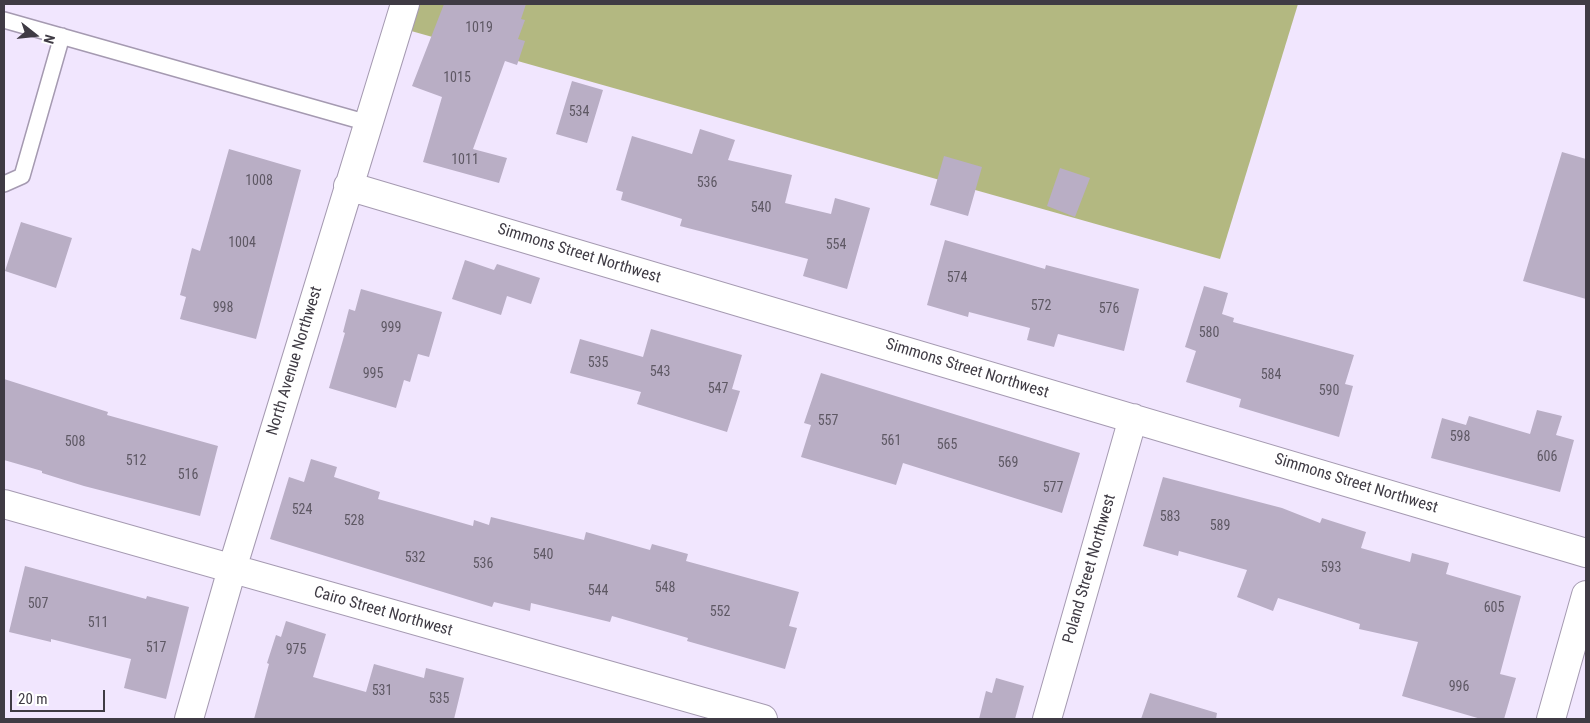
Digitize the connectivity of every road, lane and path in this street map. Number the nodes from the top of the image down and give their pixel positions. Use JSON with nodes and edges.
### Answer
{"nodes":[{"id":1,"x":405,"y":4,"type":"edge"},
{"id":2,"x":4,"y":20,"type":"edge"},
{"id":3,"x":62,"y":36,"type":"junction"},
{"id":4,"x":368,"y":123,"type":"junction"},
{"id":5,"x":4,"y":184,"type":"edge"},
{"id":6,"x":348,"y":186,"type":"junction"},
{"id":7,"x":1133,"y":418,"type":"junction"},
{"id":8,"x":4,"y":504,"type":"edge"},
{"id":9,"x":1586,"y":553,"type":"edge"},
{"id":10,"x":232,"y":569,"type":"junction"},
{"id":11,"x":1586,"y":595,"type":"edge"},
{"id":12,"x":1579,"y":651,"type":"edge"},
{"id":13,"x":189,"y":719,"type":"edge"},
{"id":14,"x":763,"y":719,"type":"edge"},
{"id":15,"x":1047,"y":719,"type":"edge"},
{"id":16,"x":1550,"y":719,"type":"edge"}],
"edges":[{"from":1,"to":4,"type":"street","name":"North Avenue Northwest"},
{"from":2,"to":3,"type":"lane"},
{"from":3,"to":4,"type":"lane"},
{"from":3,"to":5,"type":"lane"},
{"from":4,"to":6,"type":"street","name":"North Avenue Northwest"},
{"from":6,"to":7,"type":"street","name":"Simmons Street Northwest"},
{"from":6,"to":10,"type":"street","name":"North Avenue Northwest"},
{"from":7,"to":9,"type":"street","name":"Simmons Street Northwest"},
{"from":7,"to":15,"type":"street","name":"Poland Street Northwest"},
{"from":8,"to":10,"type":"street","name":"Cairo Street Northwest"},
{"from":10,"to":13,"type":"street","name":"North Avenue Northwest"},
{"from":10,"to":14,"type":"street","name":"Cairo Street Northwest"},
{"from":11,"to":12,"type":"street"},
{"from":12,"to":16,"type":"street"}]}
